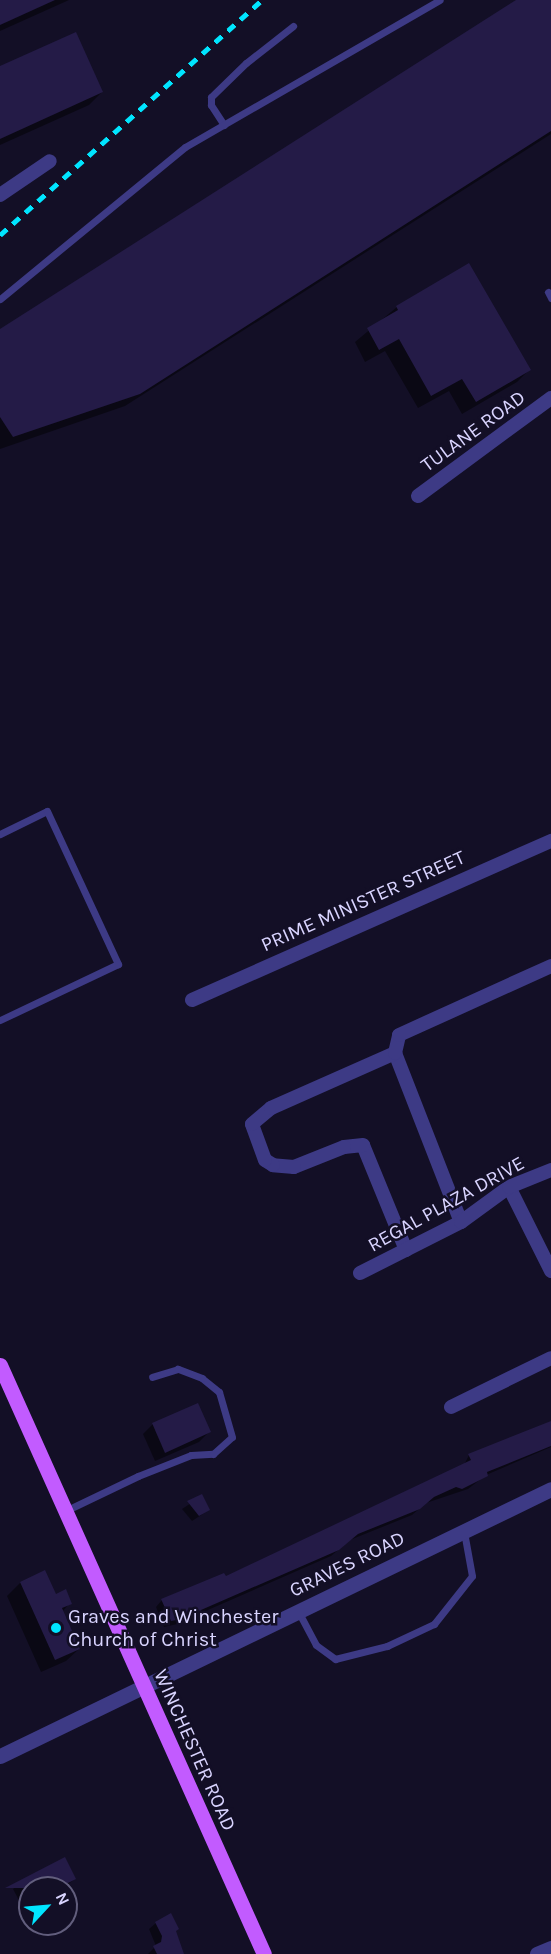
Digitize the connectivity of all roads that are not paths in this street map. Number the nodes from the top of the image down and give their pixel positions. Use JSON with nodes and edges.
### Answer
{"nodes":[{"id":1,"x":440,"y":0,"type":"edge"},
{"id":2,"x":293,"y":26,"type":"dead end"},
{"id":3,"x":224,"y":125,"type":"junction"},
{"id":4,"x":50,"y":161,"type":"dead end"},
{"id":5,"x":0,"y":195,"type":"edge"},
{"id":6,"x":0,"y":299,"type":"edge"},
{"id":7,"x":551,"y":398,"type":"edge"},
{"id":8,"x":418,"y":496,"type":"dead end"},
{"id":9,"x":0,"y":834,"type":"edge"},
{"id":10,"x":551,"y":841,"type":"edge"},
{"id":11,"x":551,"y":966,"type":"edge"},
{"id":12,"x":192,"y":1000,"type":"dead end"},
{"id":13,"x":0,"y":1020,"type":"edge"},
{"id":14,"x":395,"y":1053,"type":"junction"},
{"id":15,"x":551,"y":1170,"type":"edge"},
{"id":16,"x":509,"y":1187,"type":"junction"},
{"id":17,"x":461,"y":1222,"type":"junction"},
{"id":18,"x":406,"y":1250,"type":"junction"},
{"id":19,"x":551,"y":1271,"type":"edge"},
{"id":20,"x":360,"y":1273,"type":"dead end"},
{"id":21,"x":551,"y":1358,"type":"edge"},
{"id":22,"x":0,"y":1365,"type":"edge"},
{"id":23,"x":152,"y":1377,"type":"dead end"},
{"id":24,"x":451,"y":1407,"type":"dead end"},
{"id":25,"x":551,"y":1489,"type":"edge"},
{"id":26,"x":65,"y":1511,"type":"junction"},
{"id":27,"x":464,"y":1531,"type":"junction"},
{"id":28,"x":298,"y":1611,"type":"junction"},
{"id":29,"x":143,"y":1686,"type":"junction"},
{"id":30,"x":0,"y":1756,"type":"edge"},
{"id":31,"x":551,"y":1948,"type":"edge"},
{"id":32,"x":264,"y":1954,"type":"edge"},
{"id":33,"x":537,"y":1954,"type":"edge"}],
"edges":[{"from":1,"to":3,"type":"lane"},
{"from":2,"to":3,"type":"lane"},
{"from":3,"to":6,"type":"lane"},
{"from":4,"to":5,"type":"street"},
{"from":7,"to":8,"type":"street","name":"TULANE ROAD"},
{"from":9,"to":13,"type":"lane"},
{"from":10,"to":12,"type":"street","name":"PRIME MINISTER STREET"},
{"from":11,"to":14,"type":"street"},
{"from":14,"to":17,"type":"street"},
{"from":14,"to":18,"type":"street"},
{"from":15,"to":16,"type":"street","name":"REGAL PLAZA DRIVE"},
{"from":16,"to":17,"type":"street","name":"REGAL PLAZA DRIVE"},
{"from":16,"to":19,"type":"street"},
{"from":17,"to":18,"type":"street","name":"REGAL PLAZA DRIVE"},
{"from":18,"to":20,"type":"street","name":"REGAL PLAZA DRIVE"},
{"from":21,"to":24,"type":"street"},
{"from":22,"to":26,"type":"main road","name":"WINCHESTER ROAD"},
{"from":23,"to":26,"type":"lane"},
{"from":25,"to":27,"type":"street","name":"GRAVES ROAD"},
{"from":26,"to":29,"type":"main road","name":"WINCHESTER ROAD"},
{"from":27,"to":28,"type":"street","name":"GRAVES ROAD"},
{"from":27,"to":28,"type":"lane"},
{"from":28,"to":29,"type":"street","name":"GRAVES ROAD"},
{"from":29,"to":30,"type":"street","name":"GRAVES ROAD"},
{"from":29,"to":32,"type":"main road","name":"WINCHESTER ROAD"},
{"from":31,"to":33,"type":"street"}]}
